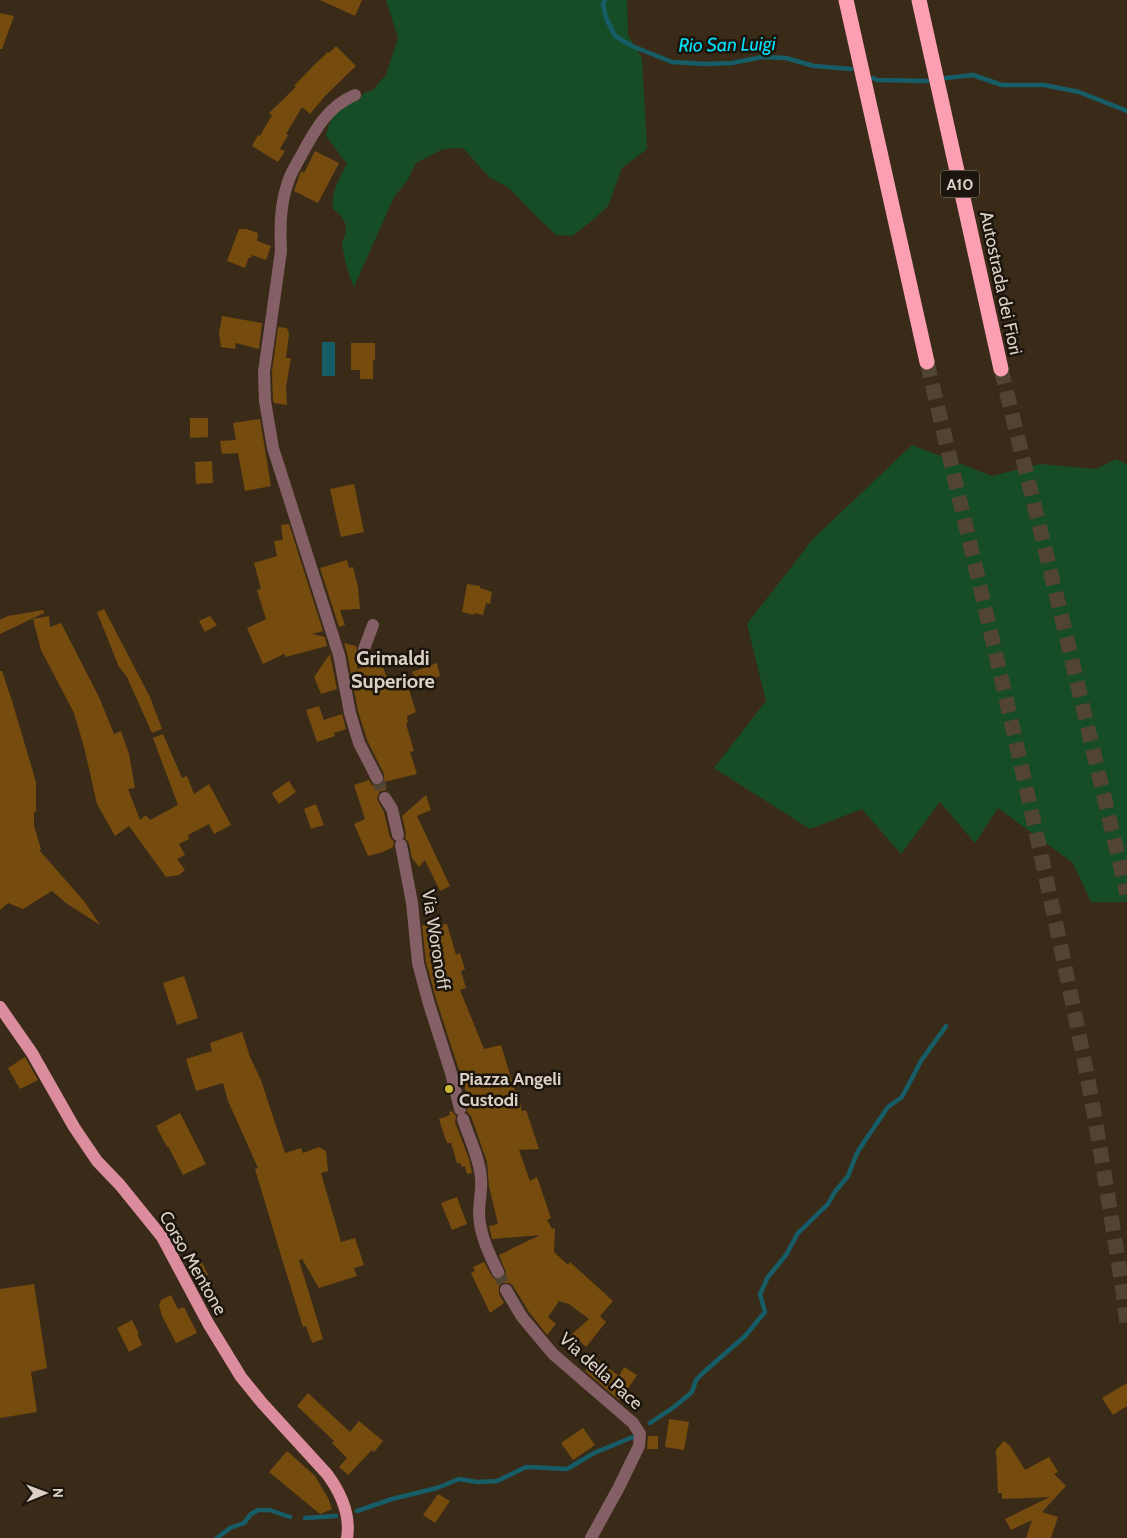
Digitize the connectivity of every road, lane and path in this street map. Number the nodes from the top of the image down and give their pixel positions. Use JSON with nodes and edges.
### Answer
{"nodes":[{"id":1,"x":846,"y":0,"type":"edge"},
{"id":2,"x":919,"y":0,"type":"edge"},
{"id":3,"x":355,"y":95,"type":"dead end"},
{"id":4,"x":927,"y":362,"type":"tunnel mouth"},
{"id":5,"x":1001,"y":369,"type":"tunnel mouth"},
{"id":6,"x":373,"y":625,"type":"dead end"},
{"id":7,"x":364,"y":649,"type":"dead end"},
{"id":8,"x":377,"y":778,"type":"tunnel mouth"},
{"id":9,"x":389,"y":804,"type":"tunnel mouth"},
{"id":10,"x":0,"y":1007,"type":"edge"},
{"id":11,"x":498,"y":1272,"type":"tunnel mouth"},
{"id":12,"x":506,"y":1290,"type":"tunnel mouth"},
{"id":13,"x":347,"y":1538,"type":"edge"},
{"id":14,"x":591,"y":1538,"type":"edge"}],
"edges":[{"from":1,"to":4,"type":"highway"},
{"from":2,"to":5,"type":"highway","name":"Autostrada dei Fiori","number":"A10"},
{"from":3,"to":8,"type":"street"},
{"from":6,"to":7,"type":"street"},
{"from":9,"to":11,"type":"street","name":"Via Woronoff"},
{"from":10,"to":13,"type":"main road","name":"Corso Mentone"},
{"from":12,"to":14,"type":"street","name":"Via della Pace"}]}
